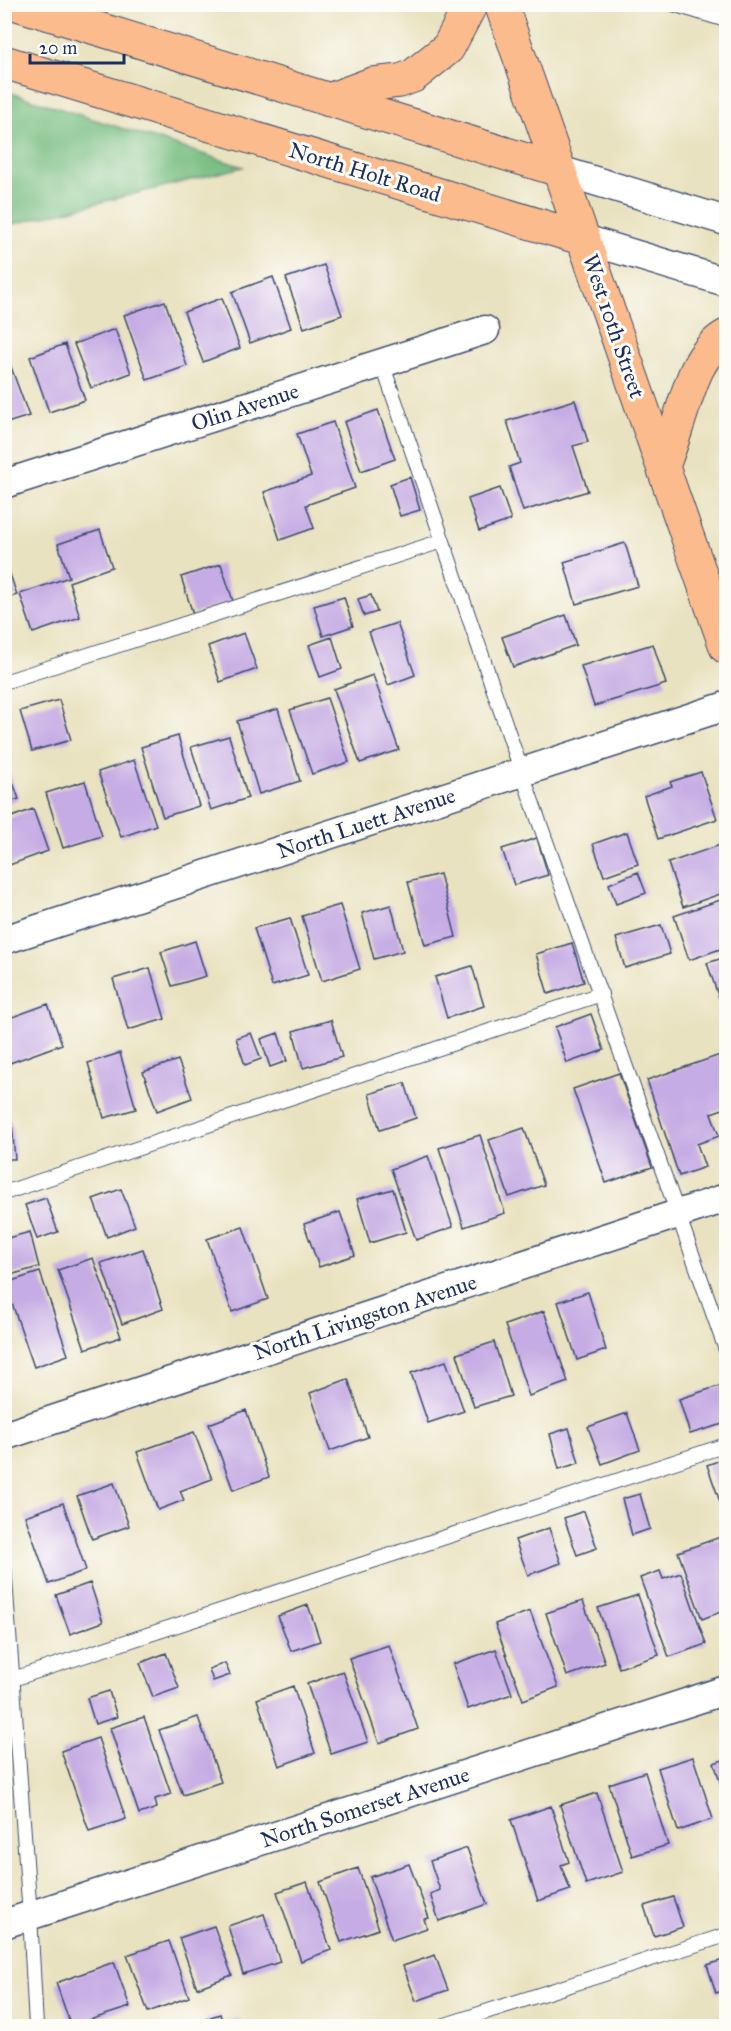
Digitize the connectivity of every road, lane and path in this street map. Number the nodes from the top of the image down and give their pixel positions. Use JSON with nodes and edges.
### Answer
{"nodes":[{"id":1,"x":17,"y":4,"type":"edge"},
{"id":2,"x":471,"y":4,"type":"edge"},
{"id":3,"x":501,"y":4,"type":"edge"},
{"id":4,"x":673,"y":4,"type":"edge"},
{"id":5,"x":726,"y":20,"type":"edge"},
{"id":6,"x":4,"y":62,"type":"edge"},
{"id":7,"x":329,"y":100,"type":"junction"},
{"id":8,"x":559,"y":170,"type":"junction"},
{"id":9,"x":726,"y":221,"type":"edge"},
{"id":10,"x":584,"y":239,"type":"junction"},
{"id":11,"x":726,"y":282,"type":"edge"},
{"id":12,"x":484,"y":330,"type":"dead end"},
{"id":13,"x":726,"y":336,"type":"edge"},
{"id":14,"x":382,"y":363,"type":"junction"},
{"id":15,"x":663,"y":466,"type":"junction"},
{"id":16,"x":4,"y":484,"type":"edge"},
{"id":17,"x":442,"y":541,"type":"junction"},
{"id":18,"x":726,"y":647,"type":"edge"},
{"id":19,"x":4,"y":682,"type":"edge"},
{"id":20,"x":726,"y":705,"type":"edge"},
{"id":21,"x":522,"y":772,"type":"junction"},
{"id":22,"x":4,"y":940,"type":"edge"},
{"id":23,"x":601,"y":994,"type":"junction"},
{"id":24,"x":4,"y":1193,"type":"edge"},
{"id":25,"x":726,"y":1198,"type":"edge"},
{"id":26,"x":679,"y":1213,"type":"junction"},
{"id":27,"x":726,"y":1350,"type":"edge"},
{"id":28,"x":4,"y":1436,"type":"edge"},
{"id":29,"x":726,"y":1445,"type":"edge"},
{"id":30,"x":4,"y":1566,"type":"edge"},
{"id":31,"x":13,"y":1679,"type":"junction"},
{"id":32,"x":726,"y":1690,"type":"edge"},
{"id":33,"x":17,"y":1919,"type":"edge"},
{"id":34,"x":726,"y":1935,"type":"edge"},
{"id":35,"x":36,"y":2026,"type":"edge"},
{"id":36,"x":441,"y":2026,"type":"edge"}],
"edges":[{"from":1,"to":7,"type":"main road"},
{"from":2,"to":7,"type":"main road"},
{"from":3,"to":8,"type":"main road","name":"West 10th Street"},
{"from":4,"to":5,"type":"lane"},
{"from":6,"to":10,"type":"main road","name":"North Holt Road"},
{"from":7,"to":8,"type":"main road"},
{"from":8,"to":9,"type":"street"},
{"from":8,"to":10,"type":"main road","name":"West 10th Street"},
{"from":10,"to":11,"type":"street","name":"North Holt Road"},
{"from":10,"to":15,"type":"main road","name":"West 10th Street"},
{"from":12,"to":14,"type":"street","name":"Olin Avenue"},
{"from":13,"to":15,"type":"main road"},
{"from":14,"to":16,"type":"street","name":"Olin Avenue"},
{"from":14,"to":17,"type":"lane"},
{"from":15,"to":18,"type":"main road","name":"West 10th Street"},
{"from":17,"to":19,"type":"lane"},
{"from":17,"to":21,"type":"lane"},
{"from":20,"to":21,"type":"street","name":"North Luett Avenue"},
{"from":21,"to":22,"type":"street","name":"North Luett Avenue"},
{"from":21,"to":23,"type":"lane"},
{"from":23,"to":24,"type":"lane"},
{"from":23,"to":26,"type":"lane"},
{"from":25,"to":26,"type":"street","name":"North Livingston Avenue"},
{"from":26,"to":27,"type":"lane"},
{"from":26,"to":28,"type":"street","name":"North Livingston Avenue"},
{"from":29,"to":31,"type":"lane"},
{"from":30,"to":31,"type":"lane"},
{"from":31,"to":33,"type":"lane"},
{"from":32,"to":33,"type":"street","name":"North Somerset Avenue"},
{"from":33,"to":35,"type":"lane"},
{"from":34,"to":36,"type":"lane"}]}
